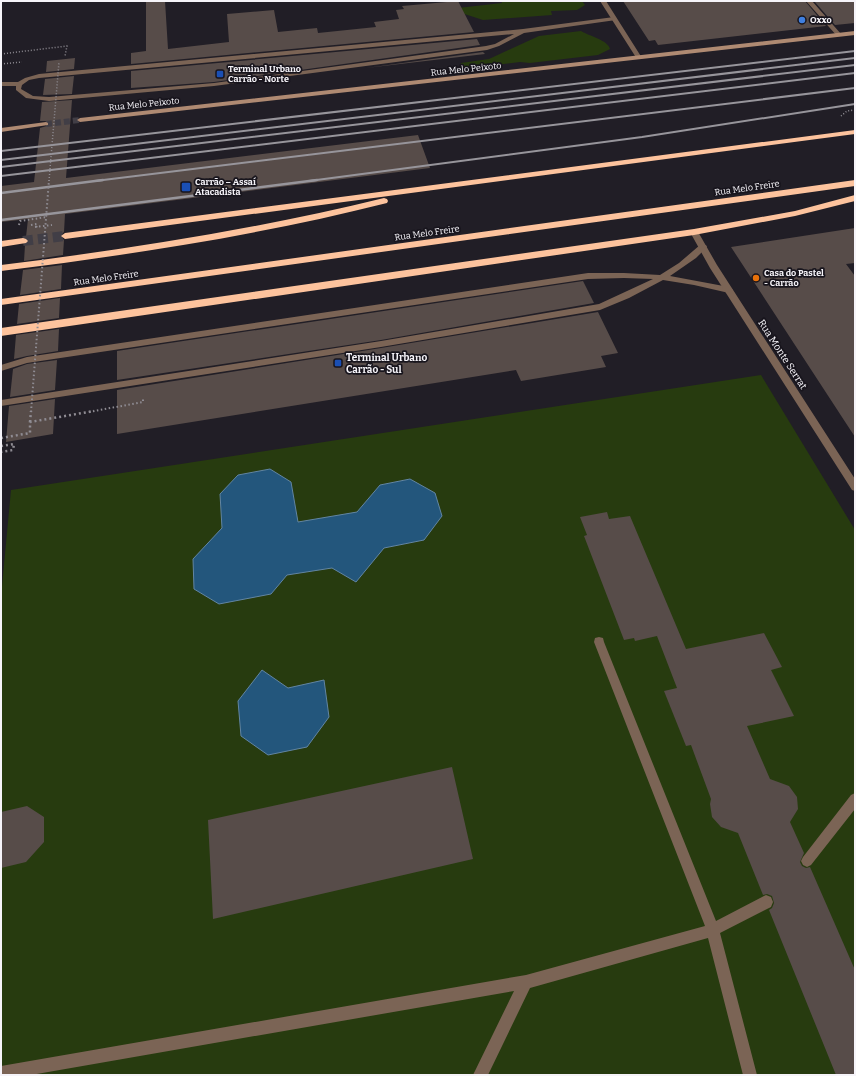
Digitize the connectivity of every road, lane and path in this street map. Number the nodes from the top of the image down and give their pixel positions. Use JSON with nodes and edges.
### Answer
{"nodes":[{"id":1,"x":603,"y":1,"type":"edge"},
{"id":2,"x":809,"y":1,"type":"edge"},
{"id":3,"x":614,"y":19,"type":"junction"},
{"id":4,"x":523,"y":31,"type":"junction"},
{"id":5,"x":855,"y":33,"type":"edge"},
{"id":6,"x":839,"y":35,"type":"junction"},
{"id":7,"x":1,"y":54,"type":"edge"},
{"id":8,"x":65,"y":57,"type":"dead end"},
{"id":9,"x":639,"y":58,"type":"junction"},
{"id":10,"x":59,"y":62,"type":"dead end"},
{"id":11,"x":1,"y":84,"type":"edge"},
{"id":12,"x":19,"y":84,"type":"junction"},
{"id":13,"x":80,"y":120,"type":"tunnel mouth"},
{"id":14,"x":46,"y":124,"type":"tunnel mouth"},
{"id":15,"x":1,"y":130,"type":"edge"},
{"id":16,"x":855,"y":132,"type":"edge"},
{"id":17,"x":855,"y":183,"type":"edge"},
{"id":18,"x":432,"y":188,"type":"junction"},
{"id":19,"x":855,"y":198,"type":"edge"},
{"id":20,"x":47,"y":217,"type":"junction"},
{"id":21,"x":37,"y":224,"type":"dead end"},
{"id":22,"x":694,"y":232,"type":"junction"},
{"id":23,"x":65,"y":236,"type":"tunnel mouth"},
{"id":24,"x":23,"y":241,"type":"tunnel mouth"},
{"id":25,"x":1,"y":244,"type":"edge"},
{"id":26,"x":703,"y":247,"type":"junction"},
{"id":27,"x":1,"y":268,"type":"edge"},
{"id":28,"x":660,"y":277,"type":"junction"},
{"id":29,"x":729,"y":290,"type":"junction"},
{"id":30,"x":1,"y":302,"type":"edge"},
{"id":31,"x":1,"y":332,"type":"edge"},
{"id":32,"x":1,"y":368,"type":"edge"},
{"id":33,"x":143,"y":402,"type":"dead end"},
{"id":34,"x":1,"y":403,"type":"edge"},
{"id":35,"x":30,"y":422,"type":"junction"},
{"id":36,"x":1,"y":438,"type":"edge"},
{"id":37,"x":1,"y":446,"type":"edge"},
{"id":38,"x":1,"y":452,"type":"edge"},
{"id":39,"x":855,"y":487,"type":"edge"},
{"id":40,"x":599,"y":642,"type":"dead end"},
{"id":41,"x":855,"y":799,"type":"edge"},
{"id":42,"x":807,"y":861,"type":"dead end"},
{"id":43,"x":766,"y":902,"type":"dead end"},
{"id":44,"x":713,"y":930,"type":"junction"},
{"id":45,"x":526,"y":982,"type":"junction"},
{"id":46,"x":1,"y":1073,"type":"edge"},
{"id":47,"x":480,"y":1075,"type":"edge"},
{"id":48,"x":750,"y":1075,"type":"edge"}],
"edges":[{"from":1,"to":3,"type":"street"},
{"from":2,"to":6,"type":"street"},
{"from":3,"to":4,"type":"street"},
{"from":3,"to":9,"type":"street"},
{"from":4,"to":12,"type":"street"},
{"from":4,"to":12,"type":"street"},
{"from":5,"to":6,"type":"main road","name":"Rua Melo Peixoto"},
{"from":6,"to":9,"type":"main road","name":"Rua Melo Peixoto"},
{"from":7,"to":8,"type":"path"},
{"from":9,"to":13,"type":"main road","name":"Rua Melo Peixoto"},
{"from":10,"to":20,"type":"path","bridge":true},
{"from":11,"to":12,"type":"street"},
{"from":14,"to":15,"type":"main road"},
{"from":16,"to":18,"type":"highway"},
{"from":17,"to":30,"type":"highway","name":"Rua Melo Freire"},
{"from":18,"to":23,"type":"highway"},
{"from":18,"to":27,"type":"highway"},
{"from":19,"to":22,"type":"highway"},
{"from":20,"to":21,"type":"path"},
{"from":20,"to":35,"type":"path","bridge":true},
{"from":22,"to":26,"type":"street","name":"Rua Monte Serrat"},
{"from":22,"to":31,"type":"highway"},
{"from":24,"to":25,"type":"highway"},
{"from":26,"to":28,"type":"street"},
{"from":26,"to":29,"type":"street","name":"Rua Monte Serrat"},
{"from":28,"to":29,"type":"street"},
{"from":28,"to":32,"type":"street"},
{"from":28,"to":34,"type":"street"},
{"from":29,"to":39,"type":"street","name":"Rua Monte Serrat"},
{"from":33,"to":35,"type":"path"},
{"from":35,"to":36,"type":"path"},
{"from":37,"to":38,"type":"path"},
{"from":40,"to":44,"type":"street"},
{"from":41,"to":42,"type":"street"},
{"from":43,"to":44,"type":"street"},
{"from":44,"to":45,"type":"street"},
{"from":44,"to":48,"type":"street"},
{"from":45,"to":46,"type":"street"},
{"from":45,"to":47,"type":"street"}]}
